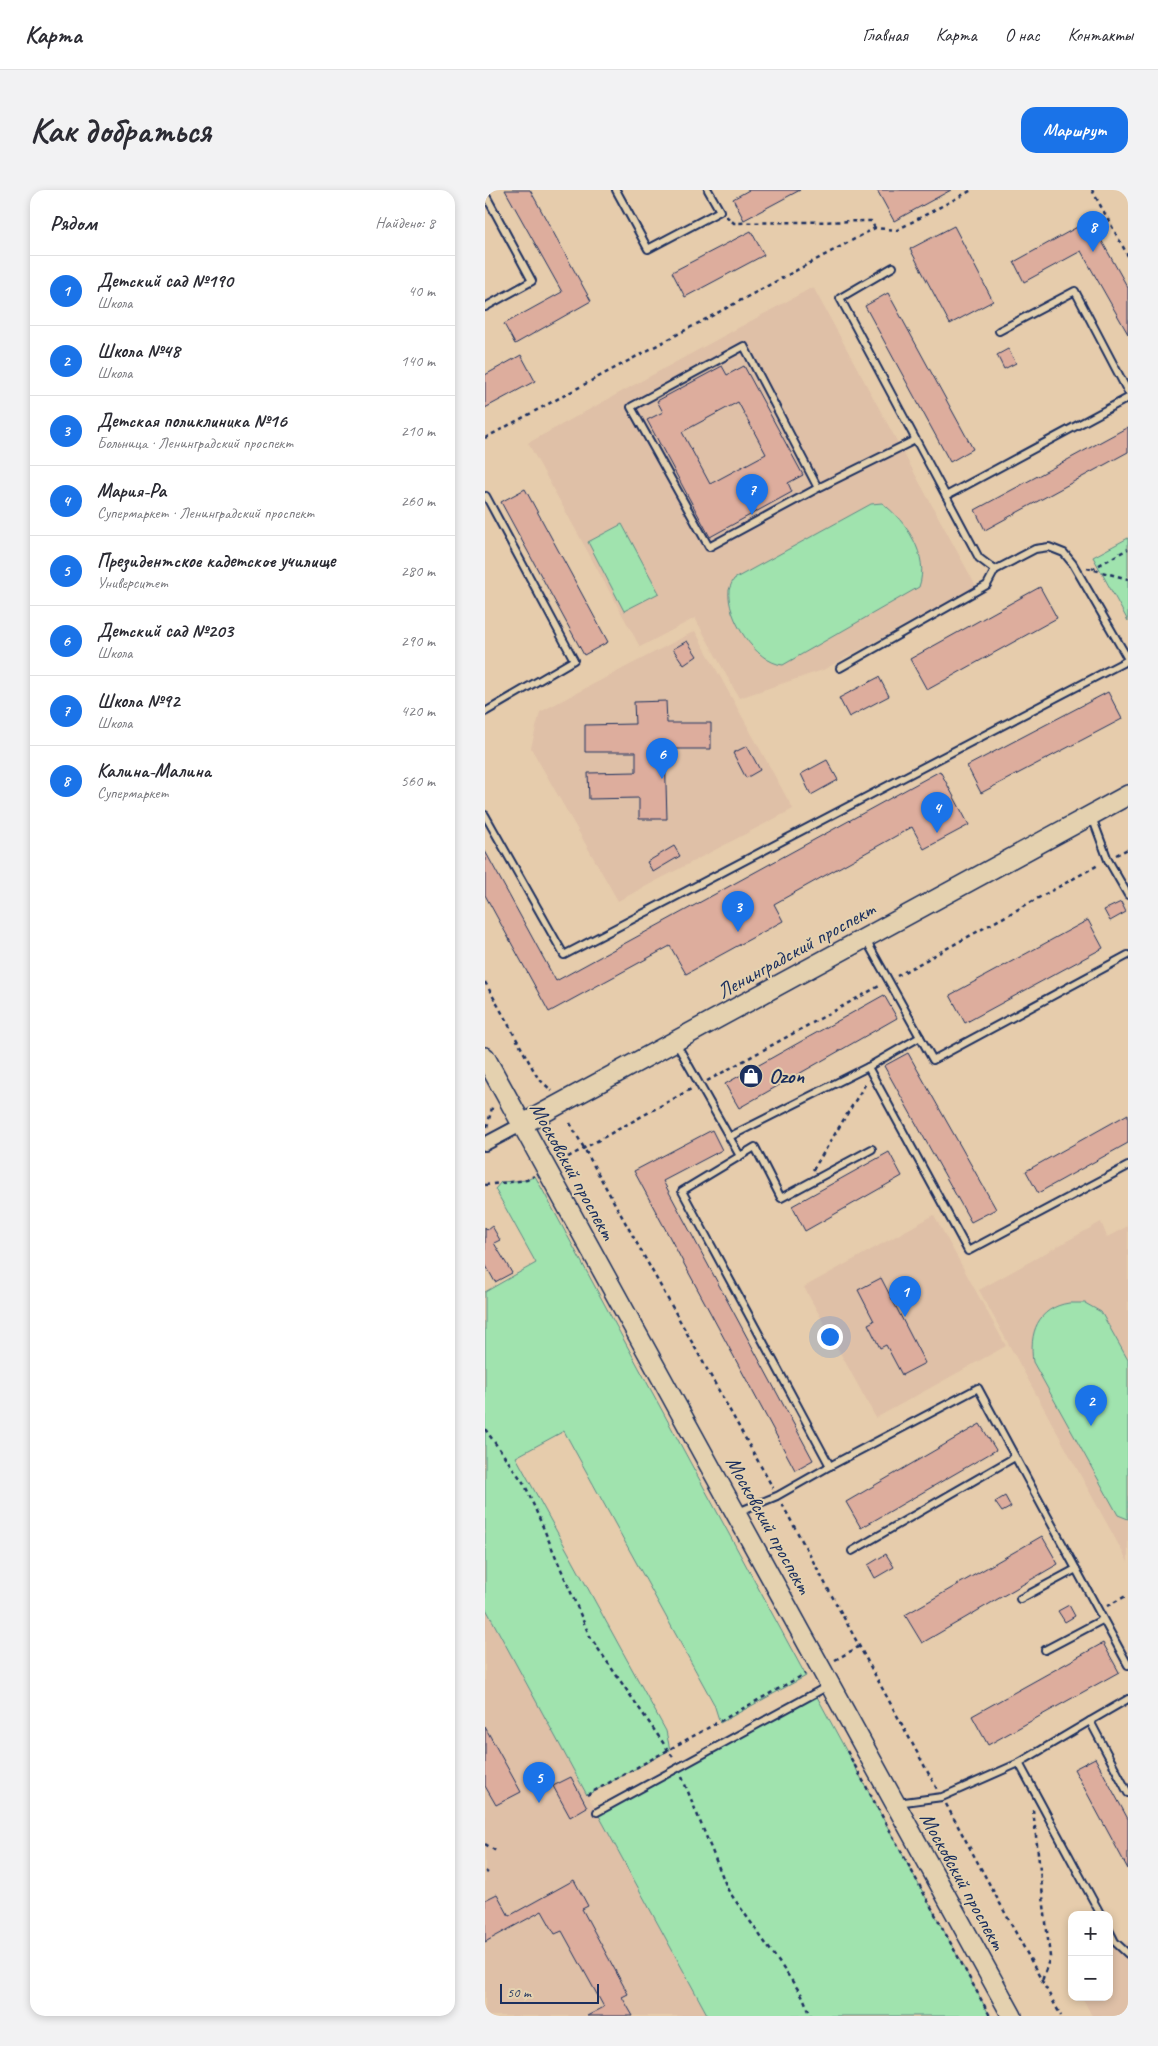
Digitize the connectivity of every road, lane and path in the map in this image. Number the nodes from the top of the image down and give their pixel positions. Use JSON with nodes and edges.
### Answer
{"nodes":[{"id":1,"x":617,"y":190,"type":"edge"},
{"id":2,"x":708,"y":190,"type":"edge"},
{"id":3,"x":972,"y":190,"type":"edge"},
{"id":4,"x":1092,"y":190,"type":"edge"},
{"id":5,"x":485,"y":194,"type":"edge"},
{"id":6,"x":488,"y":208,"type":"edge"},
{"id":7,"x":720,"y":211,"type":"junction"},
{"id":8,"x":875,"y":228,"type":"junction"},
{"id":9,"x":1128,"y":256,"type":"edge"},
{"id":10,"x":893,"y":267,"type":"dead end"},
{"id":11,"x":485,"y":307,"type":"edge"},
{"id":12,"x":999,"y":331,"type":"dead end"},
{"id":13,"x":1128,"y":392,"type":"edge"},
{"id":14,"x":1128,"y":398,"type":"edge"},
{"id":15,"x":485,"y":438,"type":"edge"},
{"id":16,"x":915,"y":440,"type":"junction"},
{"id":17,"x":818,"y":488,"type":"junction"},
{"id":18,"x":486,"y":496,"type":"edge"},
{"id":19,"x":945,"y":496,"type":"junction"},
{"id":20,"x":1128,"y":549,"type":"edge"},
{"id":21,"x":1073,"y":564,"type":"junction"},
{"id":22,"x":1092,"y":569,"type":"junction"},
{"id":23,"x":995,"y":570,"type":"junction"},
{"id":24,"x":1128,"y":579,"type":"edge"},
{"id":25,"x":1128,"y":659,"type":"edge"},
{"id":26,"x":840,"y":668,"type":"dead end"},
{"id":27,"x":485,"y":712,"type":"edge"},
{"id":28,"x":1128,"y":794,"type":"edge"},
{"id":29,"x":1091,"y":814,"type":"junction"},
{"id":30,"x":485,"y":815,"type":"edge"},
{"id":31,"x":1128,"y":849,"type":"edge"},
{"id":32,"x":1108,"y":860,"type":"junction"},
{"id":33,"x":1128,"y":895,"type":"edge"},
{"id":34,"x":865,"y":938,"type":"junction"},
{"id":35,"x":1128,"y":955,"type":"edge"},
{"id":36,"x":888,"y":981,"type":"junction"},
{"id":37,"x":485,"y":982,"type":"edge"},
{"id":38,"x":920,"y":1037,"type":"junction"},
{"id":39,"x":675,"y":1041,"type":"junction"},
{"id":40,"x":485,"y":1057,"type":"edge"},
{"id":41,"x":868,"y":1067,"type":"junction"},
{"id":42,"x":872,"y":1074,"type":"junction"},
{"id":43,"x":699,"y":1085,"type":"junction"},
{"id":44,"x":555,"y":1093,"type":"dead end"},
{"id":45,"x":493,"y":1103,"type":"dead end"},
{"id":46,"x":570,"y":1123,"type":"dead end"},
{"id":47,"x":521,"y":1125,"type":"junction"},
{"id":48,"x":487,"y":1126,"type":"dead end"},
{"id":49,"x":729,"y":1137,"type":"junction"},
{"id":50,"x":485,"y":1144,"type":"edge"},
{"id":51,"x":584,"y":1149,"type":"junction"},
{"id":52,"x":872,"y":1149,"type":"dead end"},
{"id":53,"x":740,"y":1156,"type":"junction"},
{"id":54,"x":561,"y":1161,"type":"dead end"},
{"id":55,"x":1128,"y":1166,"type":"edge"},
{"id":56,"x":535,"y":1176,"type":"dead end"},
{"id":57,"x":485,"y":1185,"type":"edge"},
{"id":58,"x":802,"y":1188,"type":"junction"},
{"id":59,"x":485,"y":1429,"type":"edge"},
{"id":60,"x":1015,"y":1457,"type":"junction"},
{"id":61,"x":831,"y":1466,"type":"junction"},
{"id":62,"x":777,"y":1496,"type":"junction"},
{"id":63,"x":737,"y":1513,"type":"junction"},
{"id":64,"x":852,"y":1551,"type":"dead end"},
{"id":65,"x":1076,"y":1569,"type":"junction"},
{"id":66,"x":1128,"y":1595,"type":"edge"},
{"id":67,"x":1020,"y":1599,"type":"dead end"},
{"id":68,"x":1098,"y":1611,"type":"junction"},
{"id":69,"x":1102,"y":1620,"type":"junction"},
{"id":70,"x":860,"y":1646,"type":"junction"},
{"id":71,"x":1045,"y":1650,"type":"dead end"},
{"id":72,"x":835,"y":1660,"type":"dead end"},
{"id":73,"x":1128,"y":1665,"type":"edge"},
{"id":74,"x":806,"y":1676,"type":"dead end"},
{"id":75,"x":831,"y":1684,"type":"junction"},
{"id":76,"x":1128,"y":1699,"type":"edge"},
{"id":77,"x":1090,"y":1722,"type":"junction"},
{"id":78,"x":843,"y":1744,"type":"dead end"},
{"id":79,"x":670,"y":1750,"type":"junction"},
{"id":80,"x":1019,"y":1764,"type":"junction"},
{"id":81,"x":679,"y":1767,"type":"junction"},
{"id":82,"x":1030,"y":1785,"type":"junction"},
{"id":83,"x":1128,"y":1793,"type":"edge"},
{"id":84,"x":587,"y":1795,"type":"dead end"},
{"id":85,"x":942,"y":1797,"type":"junction"},
{"id":86,"x":895,"y":1804,"type":"junction"},
{"id":87,"x":597,"y":1812,"type":"dead end"},
{"id":88,"x":485,"y":1844,"type":"edge"},
{"id":89,"x":496,"y":1851,"type":"dead end"},
{"id":90,"x":1099,"y":1911,"type":"edge"},
{"id":91,"x":1113,"y":1938,"type":"edge"},
{"id":92,"x":1128,"y":1954,"type":"edge"},
{"id":93,"x":1043,"y":1982,"type":"junction"},
{"id":94,"x":811,"y":2016,"type":"edge"},
{"id":95,"x":990,"y":2016,"type":"edge"},
{"id":96,"x":1012,"y":2016,"type":"edge"},
{"id":97,"x":1061,"y":2016,"type":"edge"}],
"edges":[{"from":1,"to":7,"type":"lane"},
{"from":2,"to":7,"type":"lane"},
{"from":3,"to":8,"type":"path"},
{"from":4,"to":9,"type":"path"},
{"from":5,"to":6,"type":"lane"},
{"from":6,"to":11,"type":"lane"},
{"from":7,"to":8,"type":"path"},
{"from":8,"to":15,"type":"path"},
{"from":10,"to":16,"type":"lane"},
{"from":12,"to":13,"type":"lane"},
{"from":14,"to":19,"type":"lane"},
{"from":16,"to":17,"type":"lane"},
{"from":16,"to":19,"type":"lane"},
{"from":17,"to":17,"type":"lane"},
{"from":18,"to":27,"type":"lane"},
{"from":19,"to":23,"type":"lane"},
{"from":20,"to":22,"type":"path"},
{"from":21,"to":22,"type":"path"},
{"from":21,"to":23,"type":"lane"},
{"from":21,"to":25,"type":"lane"},
{"from":22,"to":24,"type":"path"},
{"from":23,"to":26,"type":"lane"},
{"from":25,"to":30,"type":"lane"},
{"from":28,"to":29,"type":"street","name":"Ленинградский проспект"},
{"from":29,"to":32,"type":"lane"},
{"from":29,"to":34,"type":"street","name":"Ленинградский проспект"},
{"from":31,"to":32,"type":"path"},
{"from":32,"to":33,"type":"lane"},
{"from":32,"to":36,"type":"path"},
{"from":34,"to":36,"type":"lane"},
{"from":34,"to":39,"type":"street","name":"Ленинградский проспект"},
{"from":35,"to":38,"type":"lane"},
{"from":36,"to":38,"type":"lane"},
{"from":36,"to":43,"type":"path"},
{"from":37,"to":44,"type":"path"},
{"from":38,"to":41,"type":"lane"},
{"from":39,"to":43,"type":"lane"},
{"from":39,"to":47,"type":"street","name":"Ленинградский проспект"},
{"from":40,"to":47,"type":"street","name":"Московский проспект"},
{"from":41,"to":42,"type":"lane"},
{"from":41,"to":49,"type":"lane"},
{"from":42,"to":55,"type":"lane"},
{"from":42,"to":58,"type":"path"},
{"from":43,"to":49,"type":"lane"},
{"from":43,"to":51,"type":"path"},
{"from":45,"to":48,"type":"path"},
{"from":46,"to":51,"type":"path"},
{"from":47,"to":50,"type":"street","name":"Ленинградский проспект"},
{"from":47,"to":63,"type":"street","name":"Московский проспект"},
{"from":49,"to":53,"type":"lane"},
{"from":51,"to":54,"type":"path"},
{"from":51,"to":62,"type":"path"},
{"from":52,"to":58,"type":"lane"},
{"from":53,"to":58,"type":"lane"},
{"from":53,"to":61,"type":"lane"},
{"from":56,"to":57,"type":"path"},
{"from":59,"to":79,"type":"path"},
{"from":60,"to":61,"type":"lane"},
{"from":60,"to":64,"type":"lane"},
{"from":60,"to":65,"type":"lane"},
{"from":61,"to":62,"type":"lane"},
{"from":62,"to":63,"type":"lane"},
{"from":62,"to":70,"type":"path"},
{"from":63,"to":75,"type":"street","name":"Московский проспект"},
{"from":65,"to":67,"type":"lane"},
{"from":65,"to":68,"type":"lane"},
{"from":66,"to":68,"type":"path"},
{"from":68,"to":69,"type":"lane"},
{"from":69,"to":71,"type":"lane"},
{"from":69,"to":73,"type":"lane"},
{"from":70,"to":72,"type":"path"},
{"from":70,"to":85,"type":"path"},
{"from":74,"to":79,"type":"path"},
{"from":75,"to":81,"type":"lane"},
{"from":75,"to":86,"type":"street","name":"Московский проспект"},
{"from":76,"to":77,"type":"lane"},
{"from":77,"to":80,"type":"lane"},
{"from":77,"to":83,"type":"lane"},
{"from":78,"to":95,"type":"path"},
{"from":79,"to":81,"type":"path"},
{"from":79,"to":84,"type":"path"},
{"from":80,"to":82,"type":"lane"},
{"from":80,"to":85,"type":"lane"},
{"from":81,"to":87,"type":"lane"},
{"from":81,"to":94,"type":"path"},
{"from":82,"to":90,"type":"lane"},
{"from":82,"to":93,"type":"path"},
{"from":85,"to":86,"type":"lane"},
{"from":85,"to":93,"type":"path"},
{"from":86,"to":96,"type":"street","name":"Московский проспект"},
{"from":88,"to":89,"type":"path"},
{"from":91,"to":92,"type":"lane"},
{"from":93,"to":97,"type":"path"}]}
